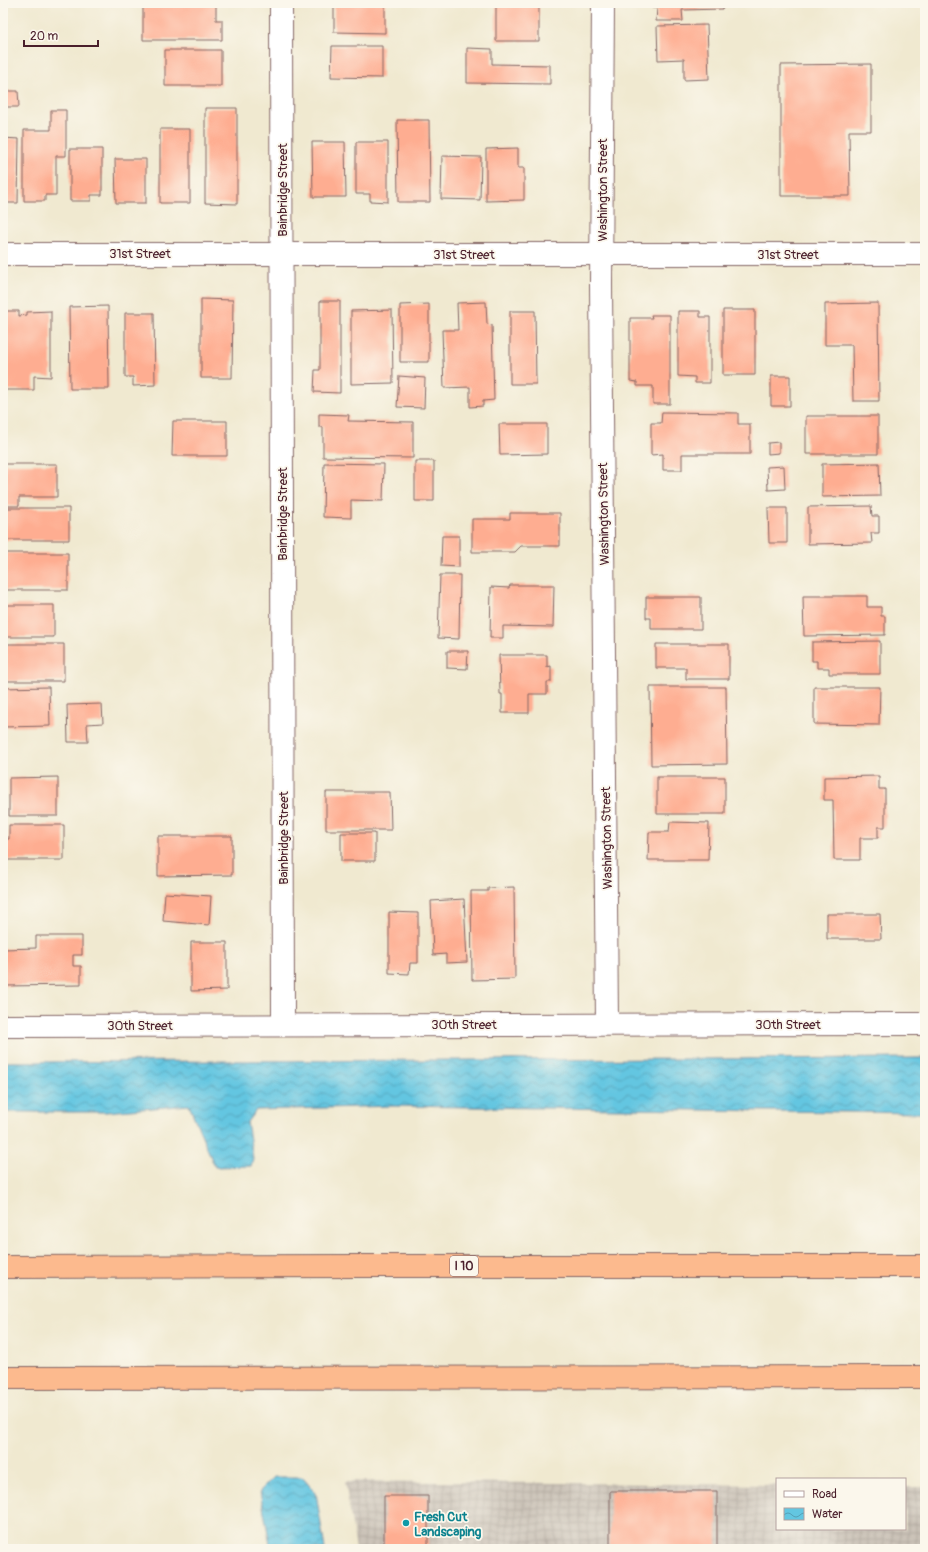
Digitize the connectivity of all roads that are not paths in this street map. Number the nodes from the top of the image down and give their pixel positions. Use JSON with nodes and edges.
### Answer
{"nodes":[{"id":1,"x":281,"y":3,"type":"edge"},
{"id":2,"x":604,"y":3,"type":"edge"},
{"id":3,"x":282,"y":253,"type":"junction"},
{"id":4,"x":3,"y":254,"type":"edge"},
{"id":5,"x":602,"y":254,"type":"junction"},
{"id":6,"x":925,"y":254,"type":"edge"},
{"id":7,"x":283,"y":1024,"type":"junction"},
{"id":8,"x":607,"y":1024,"type":"junction"},
{"id":9,"x":925,"y":1024,"type":"edge"},
{"id":10,"x":3,"y":1026,"type":"edge"},
{"id":11,"x":925,"y":1266,"type":"edge"},
{"id":12,"x":3,"y":1267,"type":"edge"},
{"id":13,"x":925,"y":1377,"type":"edge"},
{"id":14,"x":3,"y":1378,"type":"edge"}],
"edges":[{"from":1,"to":3,"type":"street","name":"Bainbridge Street"},
{"from":2,"to":5,"type":"street","name":"Washington Street"},
{"from":3,"to":4,"type":"street","name":"31st Street"},
{"from":3,"to":5,"type":"street","name":"31st Street"},
{"from":3,"to":7,"type":"street","name":"Bainbridge Street"},
{"from":5,"to":6,"type":"street","name":"31st Street"},
{"from":5,"to":8,"type":"street","name":"Washington Street"},
{"from":7,"to":8,"type":"street","name":"30th Street"},
{"from":7,"to":10,"type":"street","name":"30th Street"},
{"from":8,"to":9,"type":"street","name":"30th Street"},
{"from":11,"to":12,"type":"highway","number":"I 10"},
{"from":13,"to":14,"type":"highway"}]}
